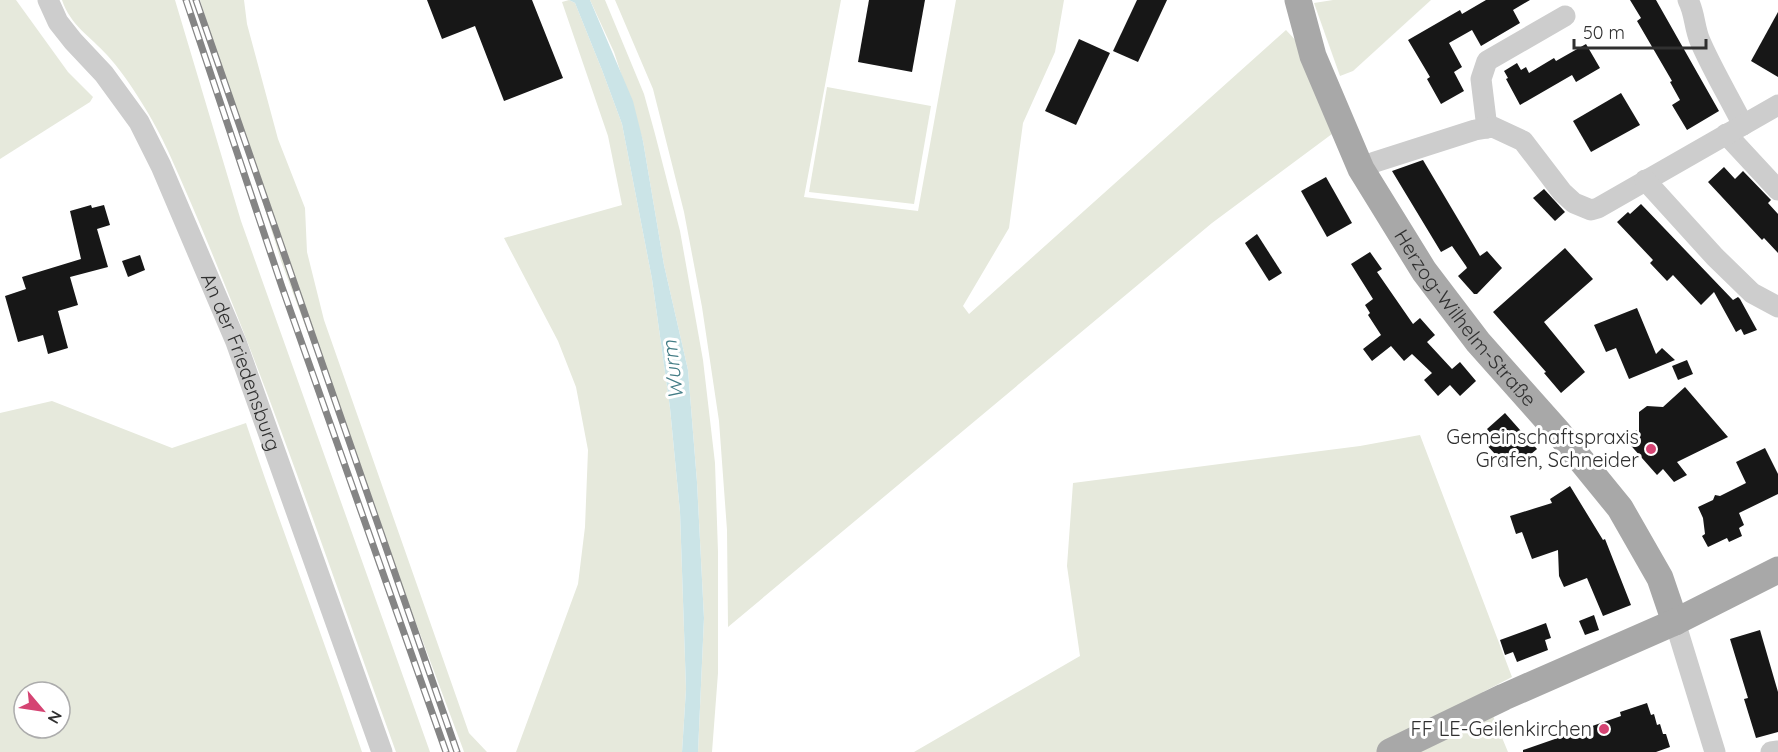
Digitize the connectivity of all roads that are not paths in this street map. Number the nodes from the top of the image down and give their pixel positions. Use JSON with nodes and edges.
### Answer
{"nodes":[{"id":1,"x":48,"y":0,"type":"edge"},
{"id":2,"x":1298,"y":0,"type":"edge"},
{"id":3,"x":1688,"y":0,"type":"edge"},
{"id":4,"x":1565,"y":16,"type":"dead end"},
{"id":5,"x":1778,"y":105,"type":"edge"},
{"id":6,"x":1487,"y":128,"type":"junction"},
{"id":7,"x":1735,"y":130,"type":"junction"},
{"id":8,"x":1361,"y":169,"type":"junction"},
{"id":9,"x":1644,"y":180,"type":"junction"},
{"id":10,"x":1778,"y":190,"type":"edge"},
{"id":11,"x":1778,"y":307,"type":"edge"},
{"id":12,"x":1778,"y":570,"type":"edge"},
{"id":13,"x":1676,"y":622,"type":"junction"},
{"id":14,"x":1778,"y":751,"type":"edge"},
{"id":15,"x":382,"y":752,"type":"edge"},
{"id":16,"x":1390,"y":752,"type":"edge"},
{"id":17,"x":1715,"y":752,"type":"edge"},
{"id":18,"x":1771,"y":752,"type":"edge"}],
"edges":[{"from":1,"to":15,"type":"street","name":"An der Friedensburg"},
{"from":2,"to":8,"type":"main road","name":"Herzog-Wilhelm-Straße"},
{"from":3,"to":7,"type":"street"},
{"from":4,"to":6,"type":"street"},
{"from":5,"to":7,"type":"street"},
{"from":6,"to":8,"type":"street"},
{"from":6,"to":9,"type":"street"},
{"from":7,"to":9,"type":"street"},
{"from":7,"to":10,"type":"street"},
{"from":8,"to":13,"type":"main road","name":"Herzog-Wilhelm-Straße"},
{"from":9,"to":11,"type":"street"},
{"from":12,"to":13,"type":"main road"},
{"from":13,"to":16,"type":"main road"},
{"from":13,"to":17,"type":"street","name":"Herzog-Wilhelm-Straße"},
{"from":14,"to":18,"type":"street"}]}
